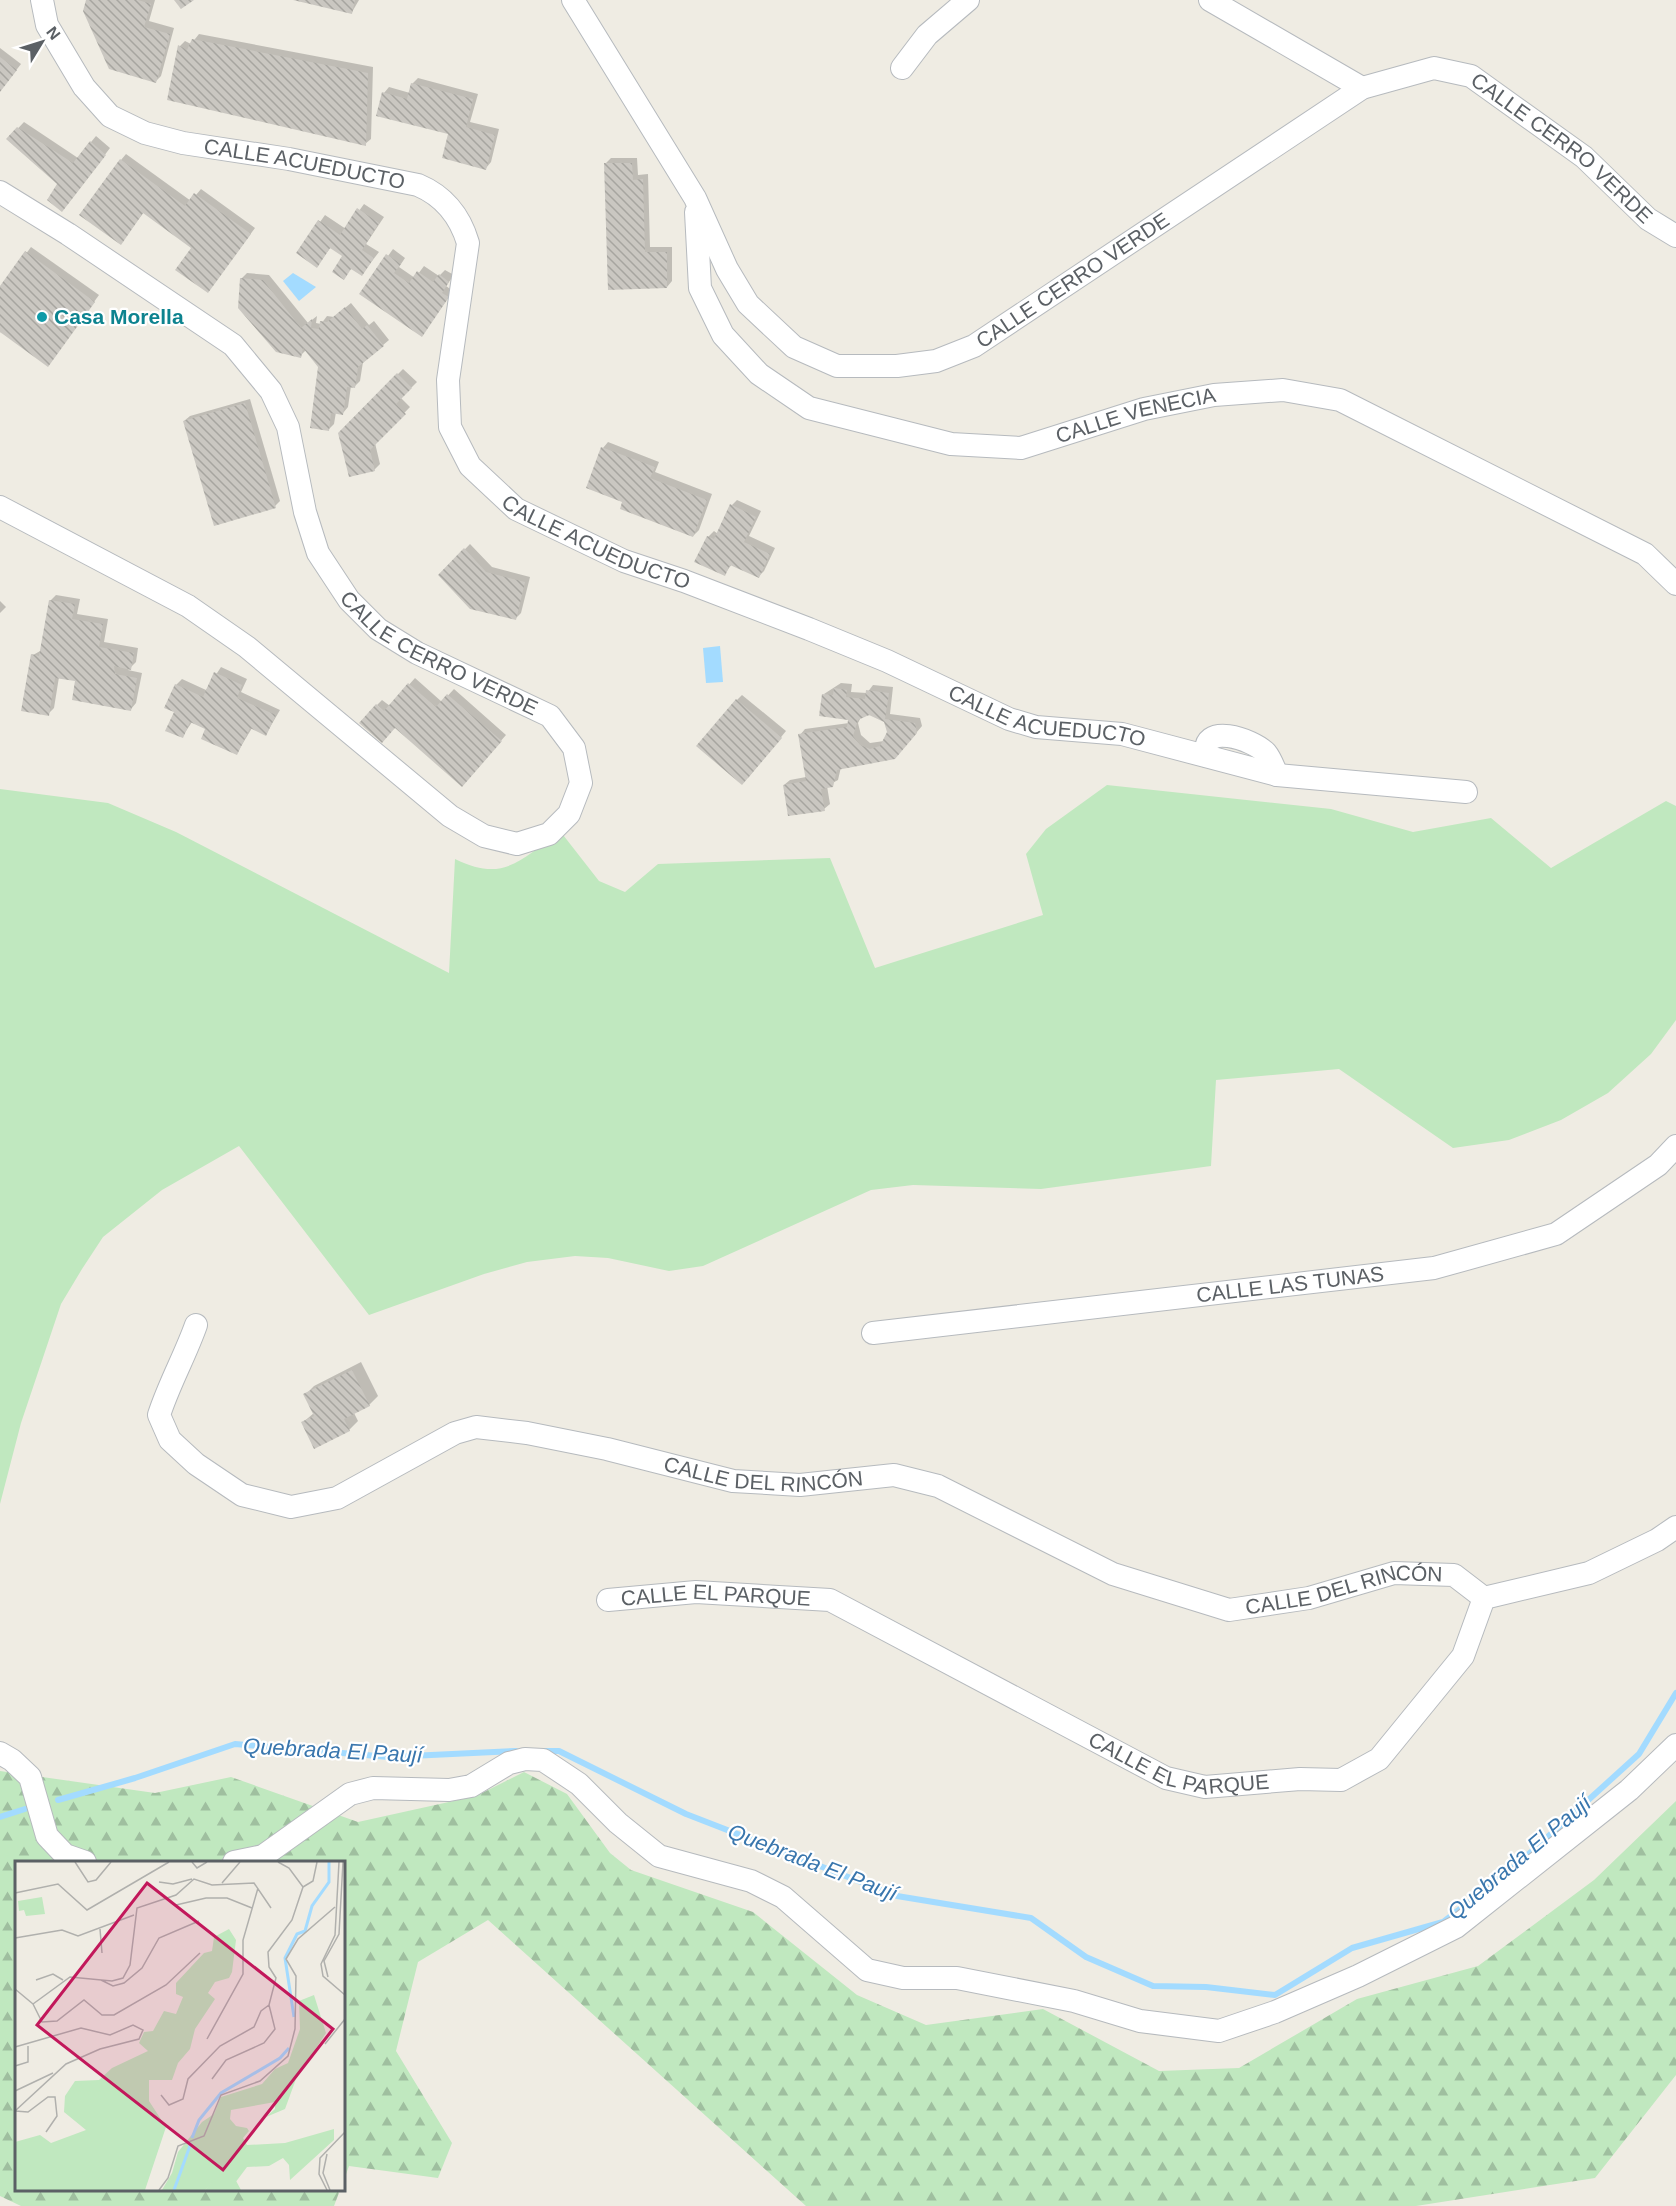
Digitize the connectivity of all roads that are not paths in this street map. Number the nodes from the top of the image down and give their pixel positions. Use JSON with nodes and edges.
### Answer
{"nodes":[{"id":1,"x":42,"y":0,"type":"edge"},
{"id":2,"x":573,"y":0,"type":"edge"},
{"id":3,"x":968,"y":0,"type":"edge"},
{"id":4,"x":1210,"y":0,"type":"edge"},
{"id":5,"x":902,"y":69,"type":"dead end"},
{"id":6,"x":1362,"y":88,"type":"junction"},
{"id":7,"x":0,"y":192,"type":"edge"},
{"id":8,"x":695,"y":198,"type":"junction"},
{"id":9,"x":1676,"y":236,"type":"edge"},
{"id":10,"x":0,"y":507,"type":"edge"},
{"id":11,"x":1676,"y":584,"type":"edge"},
{"id":12,"x":1466,"y":792,"type":"dead end"},
{"id":13,"x":1676,"y":1146,"type":"edge"},
{"id":14,"x":196,"y":1325,"type":"dead end"},
{"id":15,"x":873,"y":1333,"type":"dead end"},
{"id":16,"x":1676,"y":1527,"type":"edge"},
{"id":17,"x":1484,"y":1598,"type":"junction"},
{"id":18,"x":608,"y":1600,"type":"dead end"},
{"id":19,"x":1676,"y":1744,"type":"edge"},
{"id":20,"x":0,"y":1753,"type":"edge"},
{"id":21,"x":80,"y":1861,"type":"edge"},
{"id":22,"x":242,"y":1861,"type":"edge"}],
"edges":[{"from":1,"to":12,"type":"street","name":"CALLE ACUEDUCTO"},
{"from":2,"to":8,"type":"street","name":"CALLE CERRO VERDE"},
{"from":3,"to":5,"type":"street"},
{"from":4,"to":6,"type":"street"},
{"from":6,"to":8,"type":"street","name":"CALLE CERRO VERDE"},
{"from":6,"to":9,"type":"street","name":"CALLE CERRO VERDE"},
{"from":7,"to":10,"type":"street","name":"CALLE CERRO VERDE"},
{"from":8,"to":11,"type":"street","name":"CALLE VENECIA"},
{"from":13,"to":15,"type":"street","name":"CALLE LAS TUNAS"},
{"from":14,"to":17,"type":"street","name":"CALLE DEL RINCÓN"},
{"from":16,"to":17,"type":"street"},
{"from":17,"to":18,"type":"street","name":"CALLE EL PARQUE"},
{"from":19,"to":22,"type":"street"},
{"from":20,"to":21,"type":"street"}]}
